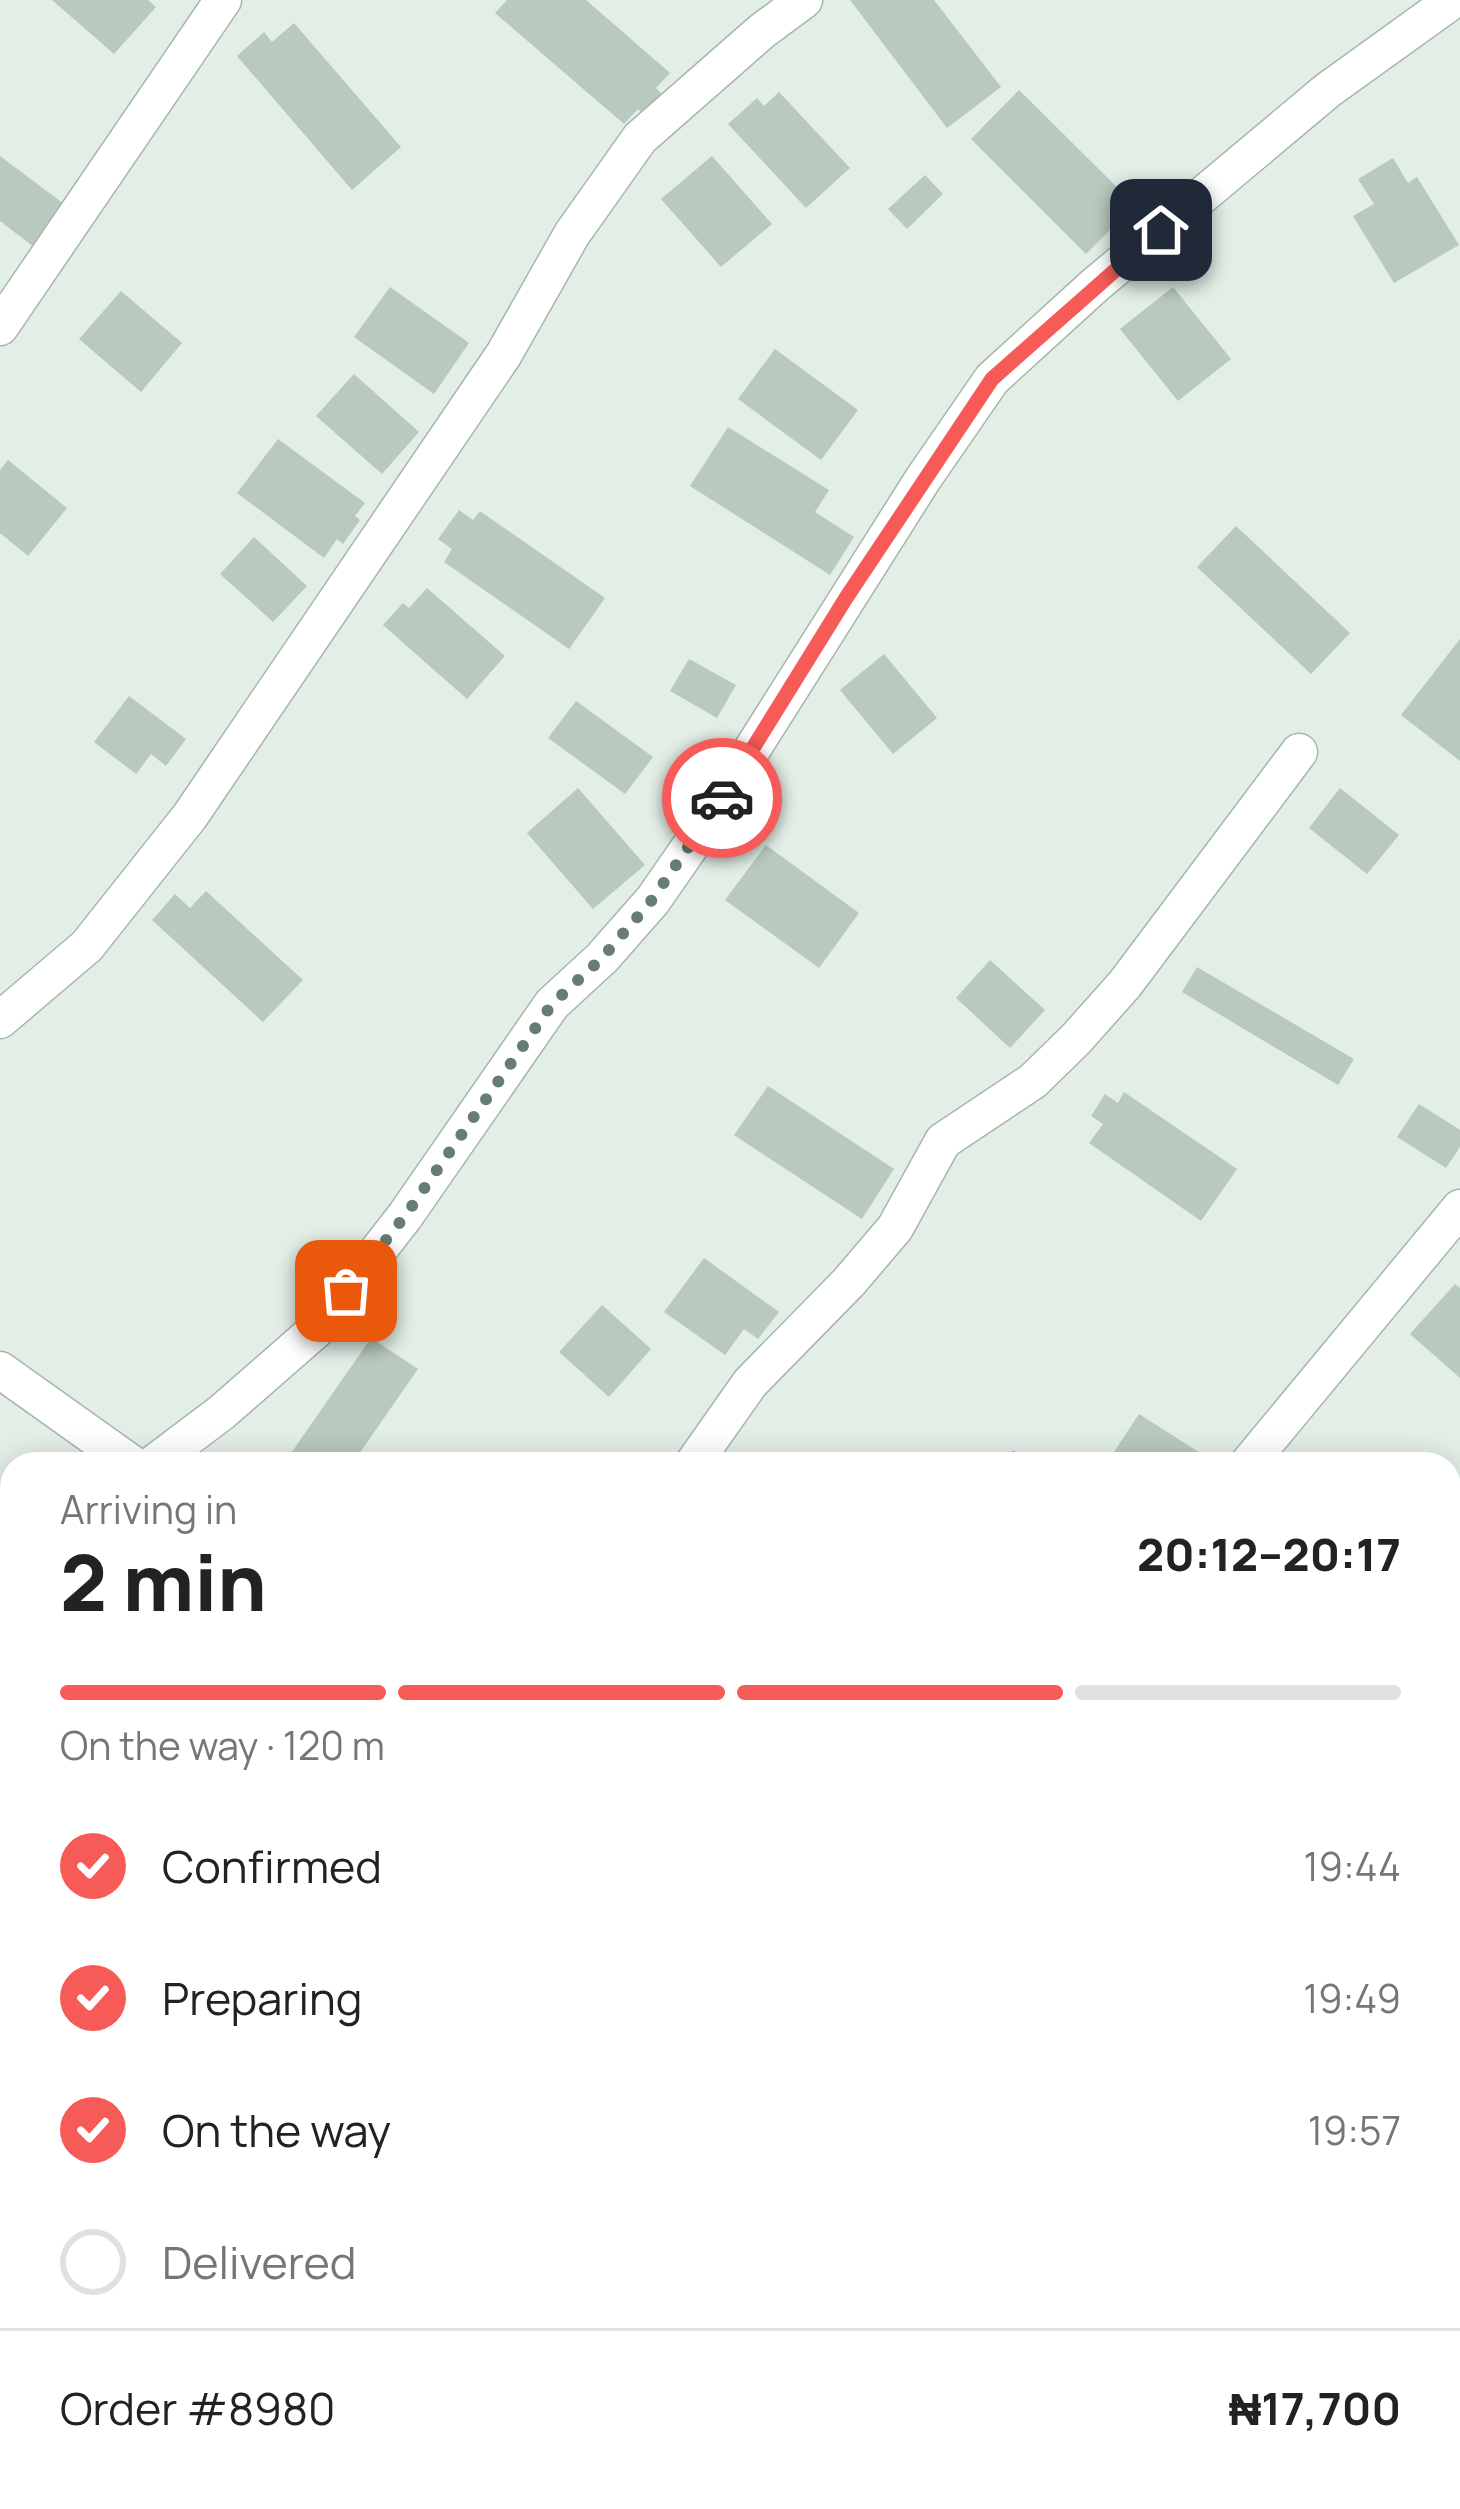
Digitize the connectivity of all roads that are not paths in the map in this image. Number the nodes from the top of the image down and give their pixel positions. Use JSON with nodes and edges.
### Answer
{"nodes":[{"id":1,"x":223,"y":0,"type":"edge"},
{"id":2,"x":804,"y":0,"type":"edge"},
{"id":3,"x":1453,"y":0,"type":"edge"},
{"id":4,"x":0,"y":327,"type":"edge"},
{"id":5,"x":1299,"y":752,"type":"dead end"},
{"id":6,"x":0,"y":1021,"type":"edge"},
{"id":7,"x":1460,"y":1208,"type":"edge"},
{"id":8,"x":0,"y":1370,"type":"edge"},
{"id":9,"x":115,"y":1452,"type":"edge"},
{"id":10,"x":169,"y":1452,"type":"edge"},
{"id":11,"x":701,"y":1452,"type":"edge"},
{"id":12,"x":1258,"y":1452,"type":"edge"}],
"edges":[{"from":1,"to":4,"type":"street"},
{"from":2,"to":6,"type":"street"},
{"from":3,"to":10,"type":"street"},
{"from":5,"to":11,"type":"street"},
{"from":7,"to":12,"type":"street"},
{"from":8,"to":9,"type":"street"}]}
